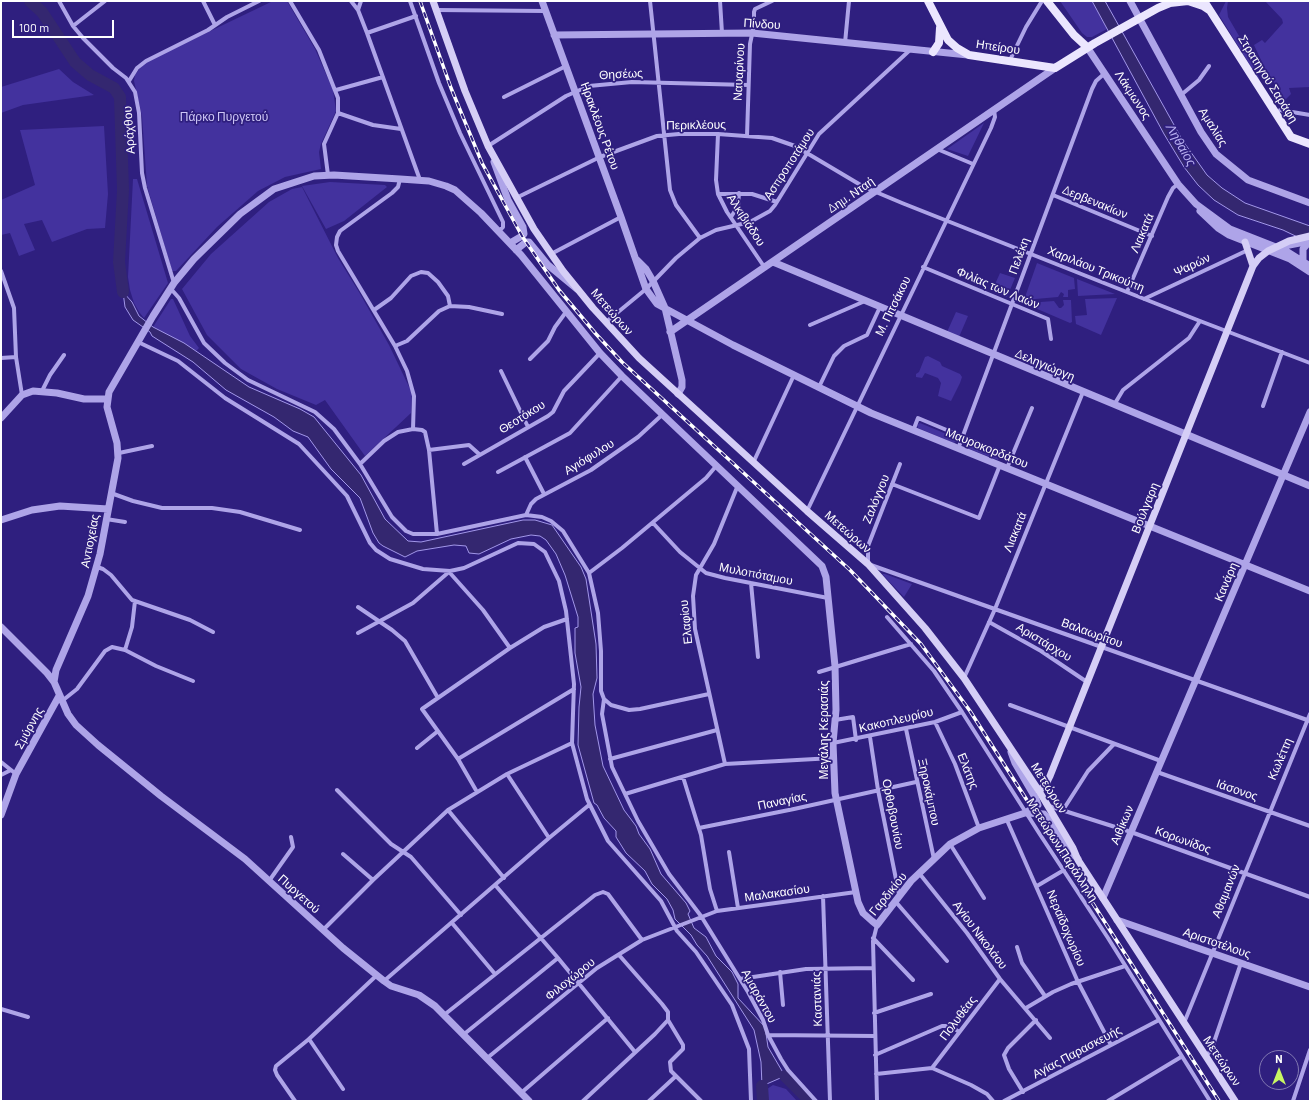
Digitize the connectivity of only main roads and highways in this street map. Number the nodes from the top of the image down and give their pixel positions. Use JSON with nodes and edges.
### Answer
{"nodes":[{"id":1,"x":433,"y":1,"type":"edge"},
{"id":2,"x":928,"y":1,"type":"edge"},
{"id":3,"x":1047,"y":1,"type":"edge"},
{"id":4,"x":1167,"y":1,"type":"edge"},
{"id":5,"x":1204,"y":1,"type":"edge"},
{"id":6,"x":1193,"y":2,"type":"edge"},
{"id":7,"x":1158,"y":8,"type":"junction"},
{"id":8,"x":1214,"y":16,"type":"junction"},
{"id":9,"x":940,"y":27,"type":"junction"},
{"id":10,"x":1087,"y":47,"type":"junction"},
{"id":11,"x":933,"y":52,"type":"road end"},
{"id":12,"x":1310,"y":144,"type":"edge"},
{"id":13,"x":1310,"y":236,"type":"edge"},
{"id":14,"x":1245,"y":242,"type":"road end"},
{"id":15,"x":1253,"y":266,"type":"junction"},
{"id":16,"x":1039,"y":791,"type":"junction"},
{"id":17,"x":1235,"y":1101,"type":"edge"}],
"edges":[{"from":1,"to":16,"type":"main road","name":"Μετεώρων"},
{"from":2,"to":9,"type":"main road","name":"Ηπείρου"},
{"from":3,"to":10,"type":"main road"},
{"from":4,"to":7,"type":"main road"},
{"from":5,"to":8,"type":"main road","name":"Στρατηγού Σαράφη"},
{"from":6,"to":7,"type":"main road"},
{"from":6,"to":8,"type":"main road"},
{"from":7,"to":10,"type":"main road"},
{"from":8,"to":12,"type":"main road","name":"Στρατηγού Σαράφη"},
{"from":9,"to":10,"type":"main road","name":"Ηπείρου"},
{"from":9,"to":11,"type":"main road"},
{"from":13,"to":15,"type":"main road","name":"Βούλγαρη"},
{"from":14,"to":15,"type":"main road"},
{"from":15,"to":16,"type":"main road","name":"Βούλγαρη"},
{"from":16,"to":17,"type":"main road","name":"Μετεώρων"}]}
